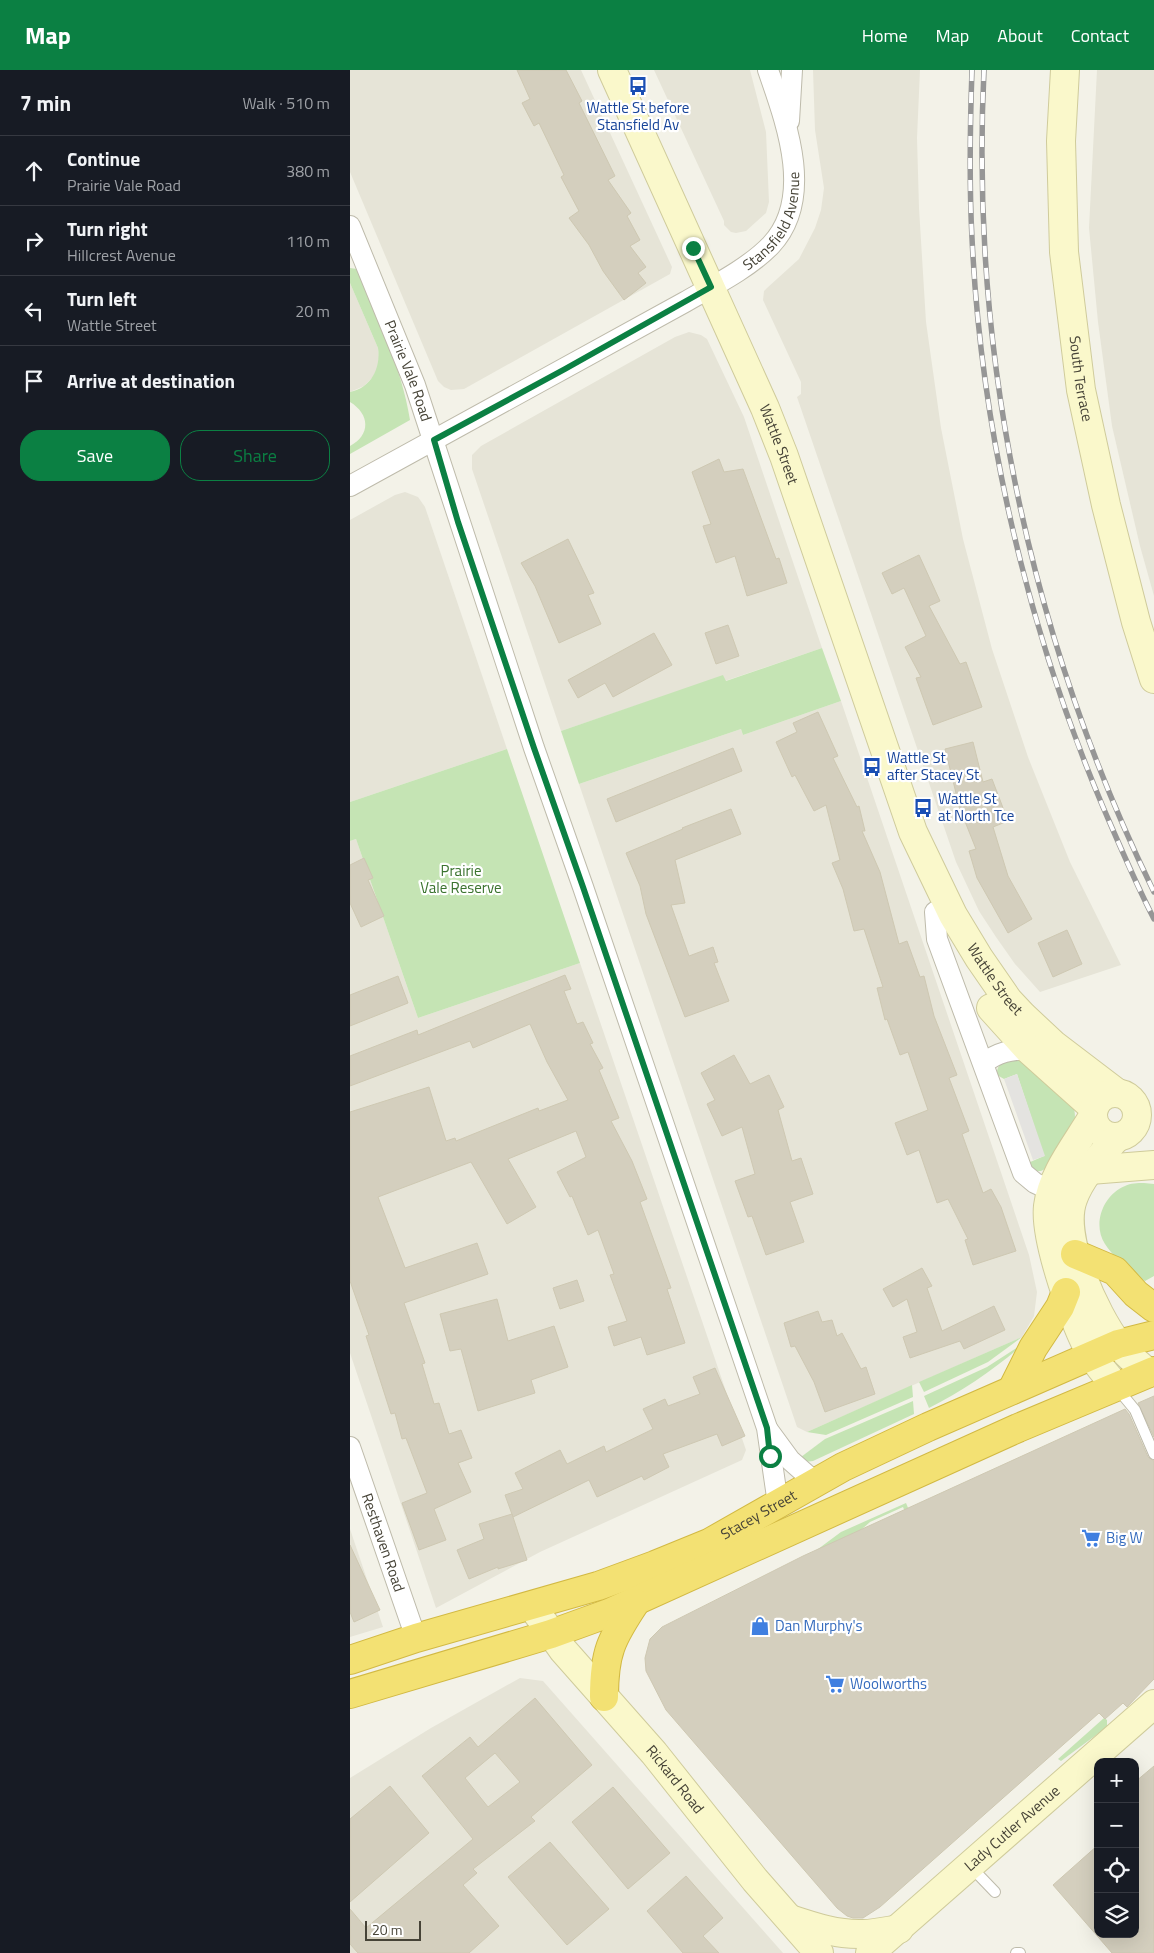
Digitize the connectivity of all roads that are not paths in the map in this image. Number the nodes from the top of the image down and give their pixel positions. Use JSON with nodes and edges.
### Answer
{"nodes":[{"id":1,"x":612,"y":70,"type":"edge"},
{"id":2,"x":768,"y":70,"type":"edge"},
{"id":3,"x":792,"y":70,"type":"edge"},
{"id":4,"x":1065,"y":70,"type":"edge"},
{"id":5,"x":788,"y":135,"type":"junction"},
{"id":6,"x":350,"y":226,"type":"edge"},
{"id":7,"x":711,"y":287,"type":"junction"},
{"id":8,"x":434,"y":440,"type":"junction"},
{"id":9,"x":350,"y":486,"type":"edge"},
{"id":10,"x":1154,"y":679,"type":"edge"},
{"id":11,"x":913,"y":832,"type":"junction"},
{"id":12,"x":935,"y":912,"type":"junction"},
{"id":13,"x":1028,"y":1048,"type":"junction"},
{"id":14,"x":984,"y":1063,"type":"junction"},
{"id":15,"x":1136,"y":1110,"type":"edge"},
{"id":16,"x":1093,"y":1113,"type":"junction"},
{"id":17,"x":1120,"y":1137,"type":"junction"},
{"id":18,"x":1154,"y":1158,"type":"edge"},
{"id":19,"x":1154,"y":1166,"type":"edge"},
{"id":20,"x":1090,"y":1170,"type":"junction"},
{"id":21,"x":1052,"y":1191,"type":"junction"},
{"id":22,"x":1076,"y":1254,"type":"junction"},
{"id":23,"x":1066,"y":1292,"type":"junction"},
{"id":24,"x":1154,"y":1308,"type":"edge"},
{"id":25,"x":1154,"y":1335,"type":"edge"},
{"id":26,"x":1118,"y":1344,"type":"junction"},
{"id":27,"x":1093,"y":1356,"type":"junction"},
{"id":28,"x":1151,"y":1375,"type":"edge"},
{"id":29,"x":1116,"y":1386,"type":"junction"},
{"id":30,"x":1012,"y":1390,"type":"junction"},
{"id":31,"x":767,"y":1428,"type":"junction"},
{"id":32,"x":350,"y":1447,"type":"edge"},
{"id":33,"x":1154,"y":1454,"type":"edge"},
{"id":34,"x":816,"y":1483,"type":"junction"},
{"id":35,"x":778,"y":1504,"type":"junction"},
{"id":36,"x":635,"y":1603,"type":"junction"},
{"id":37,"x":532,"y":1606,"type":"junction"},
{"id":38,"x":551,"y":1634,"type":"junction"},
{"id":39,"x":416,"y":1638,"type":"junction"},
{"id":40,"x":350,"y":1660,"type":"edge"},
{"id":41,"x":350,"y":1694,"type":"edge"},
{"id":42,"x":604,"y":1697,"type":"junction"},
{"id":43,"x":1154,"y":1704,"type":"edge"},
{"id":44,"x":969,"y":1866,"type":"junction"},
{"id":45,"x":995,"y":1892,"type":"dead end"},
{"id":46,"x":788,"y":1918,"type":"junction"},
{"id":47,"x":895,"y":1941,"type":"edge"},
{"id":48,"x":820,"y":1953,"type":"edge"},
{"id":49,"x":870,"y":1953,"type":"edge"},
{"id":50,"x":1016,"y":1953,"type":"edge"},
{"id":51,"x":1020,"y":1953,"type":"edge"}],
"edges":[{"from":1,"to":7,"type":"main road","name":"Wattle Street"},
{"from":2,"to":5,"type":"street","name":"Stansfield Avenue"},
{"from":3,"to":5,"type":"street","name":"Stansfield Avenue"},
{"from":4,"to":10,"type":"main road","name":"South Terrace"},
{"from":5,"to":7,"type":"street","name":"Stansfield Avenue"},
{"from":6,"to":8,"type":"street","name":"Prairie Vale Road"},
{"from":7,"to":8,"type":"street","name":"Stansfield Avenue"},
{"from":7,"to":11,"type":"main road","name":"Wattle Street"},
{"from":8,"to":9,"type":"street","name":"Stansfield Avenue"},
{"from":8,"to":31,"type":"street","name":"Prairie Vale Road"},
{"from":11,"to":12,"type":"main road","name":"Wattle Street"},
{"from":11,"to":15,"type":"main road","name":"Wattle Street"},
{"from":12,"to":13,"type":"main road","name":"Wattle Street"},
{"from":12,"to":14,"type":"street","name":"Wattle Street"},
{"from":13,"to":14,"type":"street"},
{"from":13,"to":16,"type":"main road","name":"Wattle Street"},
{"from":14,"to":21,"type":"street","name":"Wattle Street"},
{"from":15,"to":16,"type":"main road"},
{"from":15,"to":17,"type":"main road"},
{"from":16,"to":17,"type":"main road"},
{"from":16,"to":21,"type":"main road"},
{"from":17,"to":18,"type":"main road"},
{"from":17,"to":20,"type":"main road"},
{"from":19,"to":20,"type":"main road"},
{"from":20,"to":22,"type":"main road"},
{"from":21,"to":23,"type":"main road"},
{"from":22,"to":24,"type":"highway"},
{"from":22,"to":26,"type":"main road"},
{"from":23,"to":27,"type":"main road"},
{"from":23,"to":30,"type":"highway"},
{"from":25,"to":26,"type":"highway","name":"Stacey Street"},
{"from":26,"to":27,"type":"highway","name":"Stacey Street"},
{"from":26,"to":28,"type":"main road"},
{"from":27,"to":29,"type":"main road"},
{"from":27,"to":30,"type":"highway","name":"Stacey Street"},
{"from":28,"to":29,"type":"highway","name":"Stacey Street"},
{"from":29,"to":33,"type":"lane"},
{"from":29,"to":36,"type":"highway","name":"Stacey Street"},
{"from":30,"to":34,"type":"highway","name":"Stacey Street"},
{"from":31,"to":34,"type":"street","name":"Prairie Vale Road"},
{"from":31,"to":35,"type":"street","name":"Prairie Vale Road"},
{"from":32,"to":39,"type":"street","name":"Resthaven Road"},
{"from":34,"to":35,"type":"highway","name":"Stacey Street"},
{"from":35,"to":37,"type":"highway","name":"Stacey Street"},
{"from":36,"to":38,"type":"highway","name":"Stacey Street"},
{"from":36,"to":42,"type":"highway"},
{"from":37,"to":38,"type":"main road","name":"Rickard Road"},
{"from":37,"to":39,"type":"highway","name":"Stacey Street"},
{"from":38,"to":41,"type":"highway","name":"Stacey Street"},
{"from":38,"to":42,"type":"main road","name":"Rickard Road"},
{"from":39,"to":40,"type":"highway","name":"Stacey Street"},
{"from":42,"to":46,"type":"main road","name":"Rickard Road"},
{"from":43,"to":44,"type":"main road","name":"Lady Cutler Avenue"},
{"from":44,"to":45,"type":"lane"},
{"from":44,"to":47,"type":"main road","name":"Lady Cutler Avenue"},
{"from":46,"to":47,"type":"main road"},
{"from":46,"to":48,"type":"main road","name":"Rickard Road"},
{"from":47,"to":49,"type":"main road","name":"Lady Cutler Avenue"},
{"from":50,"to":51,"type":"lane"}]}
